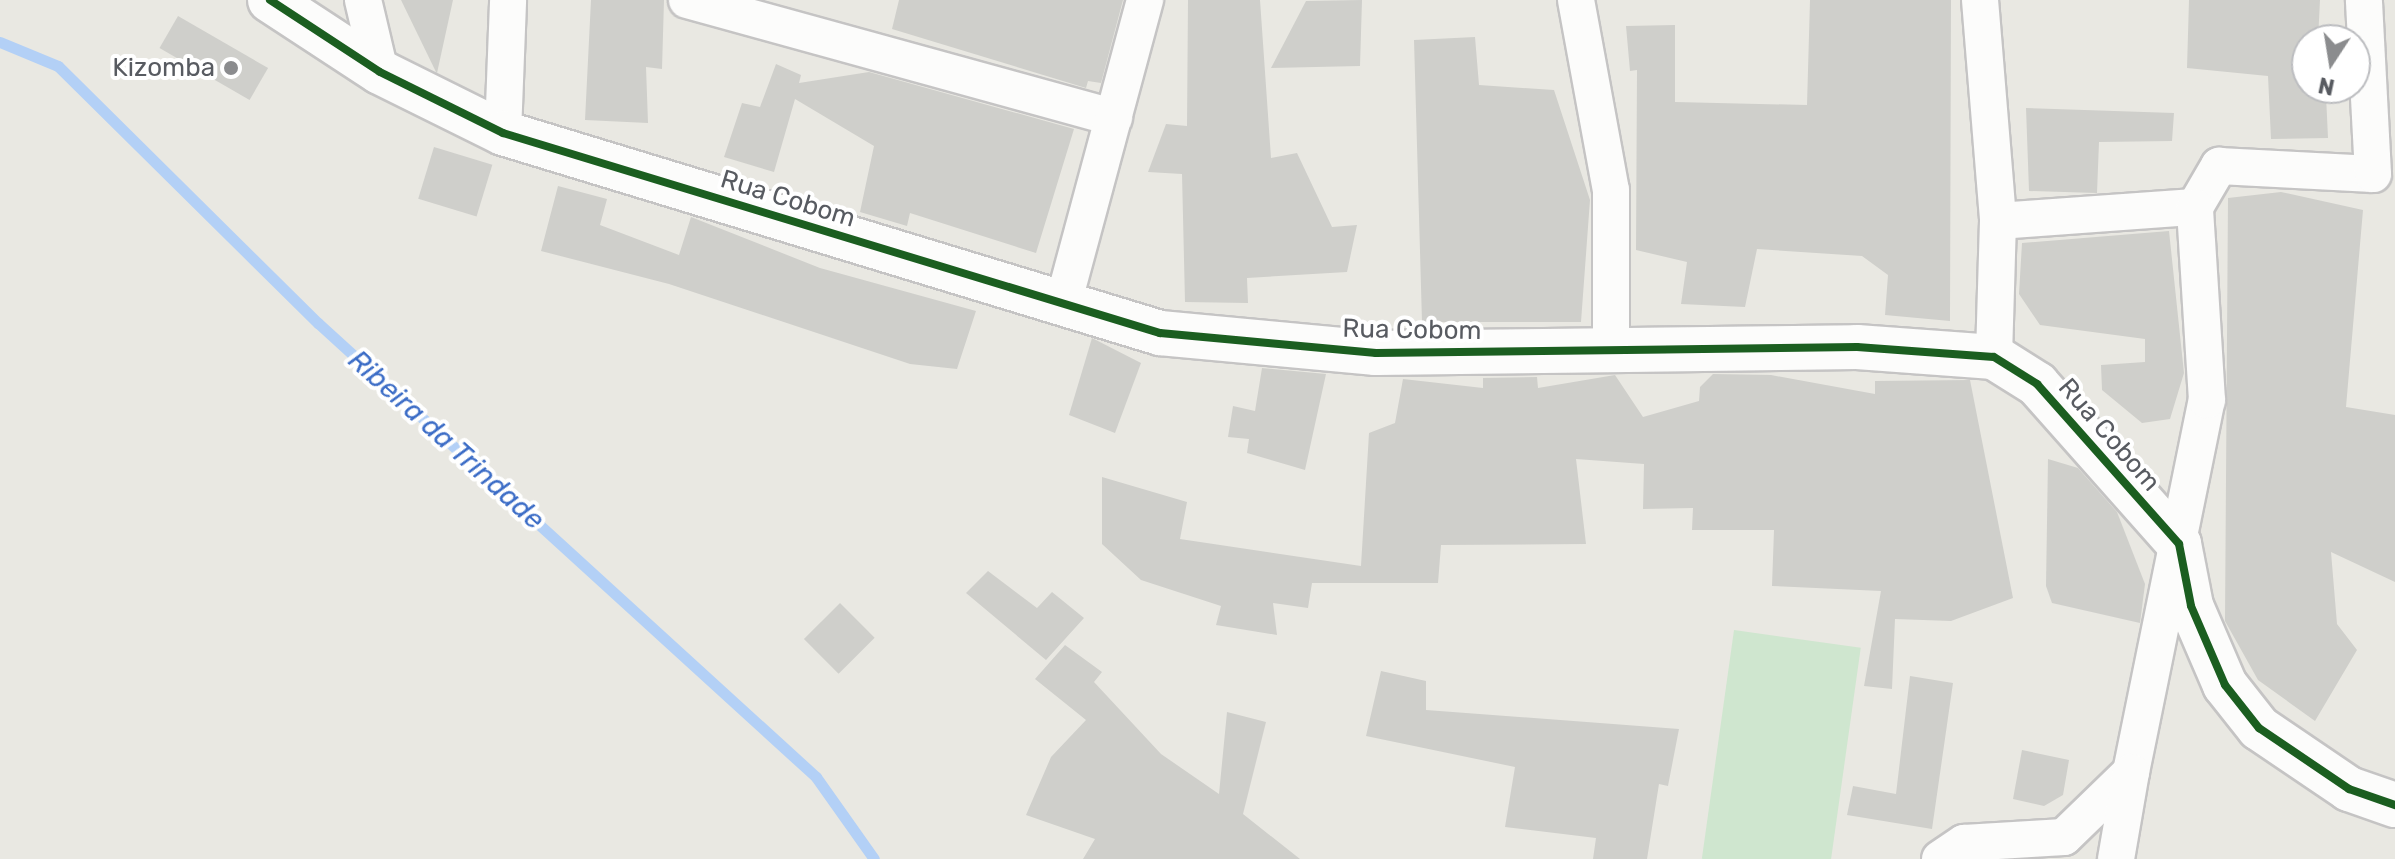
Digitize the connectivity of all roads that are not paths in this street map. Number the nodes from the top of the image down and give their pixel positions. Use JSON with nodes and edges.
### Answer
{"nodes":[{"id":1,"x":270,"y":0,"type":"edge"},
{"id":2,"x":363,"y":0,"type":"edge"},
{"id":3,"x":508,"y":0,"type":"edge"},
{"id":4,"x":687,"y":0,"type":"edge"},
{"id":5,"x":1145,"y":0,"type":"edge"},
{"id":6,"x":1576,"y":0,"type":"edge"},
{"id":7,"x":1980,"y":0,"type":"edge"},
{"id":8,"x":2364,"y":0,"type":"edge"},
{"id":9,"x":380,"y":72,"type":"junction"},
{"id":10,"x":1114,"y":118,"type":"junction"},
{"id":11,"x":503,"y":133,"type":"junction"},
{"id":12,"x":2195,"y":207,"type":"junction"},
{"id":13,"x":1998,"y":221,"type":"junction"},
{"id":14,"x":1063,"y":304,"type":"junction"},
{"id":15,"x":1611,"y":347,"type":"junction"},
{"id":16,"x":1994,"y":357,"type":"junction"},
{"id":17,"x":2179,"y":544,"type":"junction"},
{"id":18,"x":2131,"y":772,"type":"junction"},
{"id":19,"x":2395,"y":805,"type":"edge"},
{"id":20,"x":1940,"y":859,"type":"edge"},
{"id":21,"x":2116,"y":859,"type":"edge"}],
"edges":[{"from":1,"to":9,"type":"street","name":"Rua Cobom"},
{"from":2,"to":9,"type":"street"},
{"from":3,"to":11,"type":"street"},
{"from":4,"to":10,"type":"street"},
{"from":5,"to":10,"type":"street"},
{"from":6,"to":15,"type":"street"},
{"from":7,"to":13,"type":"street"},
{"from":8,"to":12,"type":"street"},
{"from":9,"to":11,"type":"street","name":"Rua Cobom"},
{"from":10,"to":14,"type":"street"},
{"from":11,"to":14,"type":"street","name":"Rua Cobom"},
{"from":12,"to":13,"type":"street"},
{"from":12,"to":17,"type":"street"},
{"from":13,"to":16,"type":"street"},
{"from":14,"to":15,"type":"street","name":"Rua Cobom"},
{"from":15,"to":16,"type":"street","name":"Rua Cobom"},
{"from":16,"to":17,"type":"street","name":"Rua Cobom"},
{"from":17,"to":18,"type":"street"},
{"from":17,"to":19,"type":"street"},
{"from":18,"to":20,"type":"street"},
{"from":18,"to":21,"type":"street"}]}
